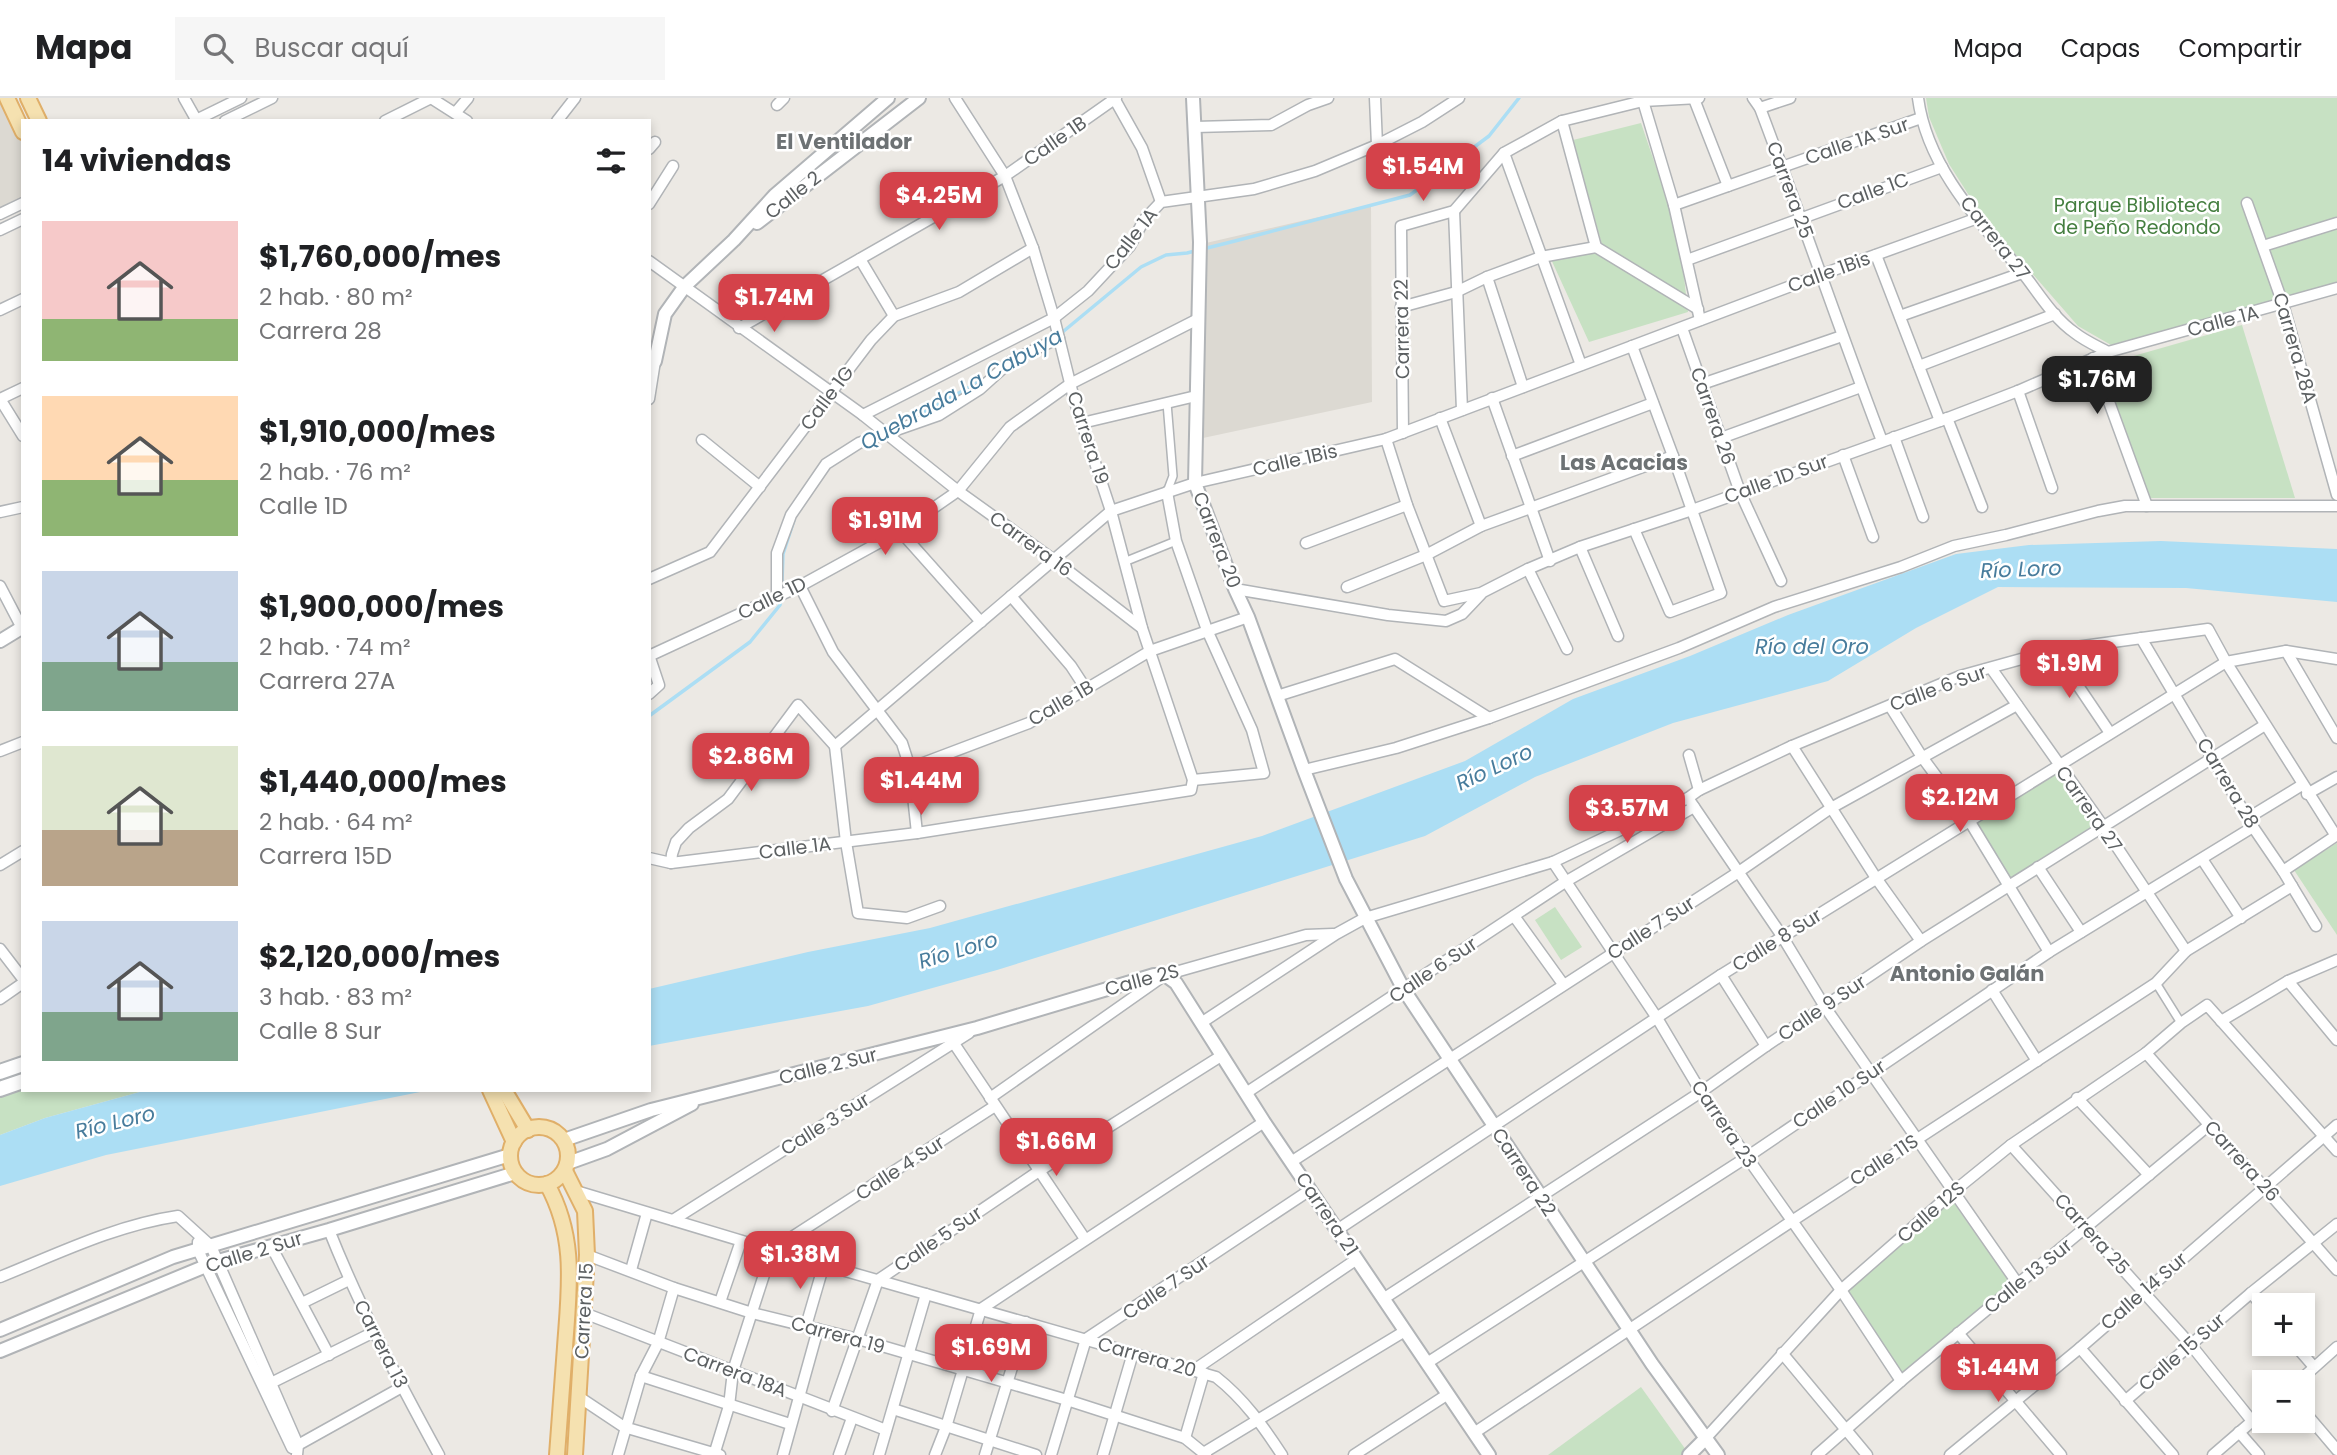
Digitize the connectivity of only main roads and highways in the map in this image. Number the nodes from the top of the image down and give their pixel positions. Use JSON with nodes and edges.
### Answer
{"nodes":[{"id":1,"x":7,"y":98,"type":"edge"},
{"id":2,"x":29,"y":98,"type":"edge"},
{"id":3,"x":38,"y":119,"type":"edge"},
{"id":4,"x":21,"y":128,"type":"edge"},
{"id":5,"x":21,"y":1065,"type":"edge"},
{"id":6,"x":0,"y":1072,"type":"edge"},
{"id":7,"x":21,"y":1082,"type":"edge"},
{"id":8,"x":0,"y":1089,"type":"edge"},
{"id":9,"x":492,"y":1092,"type":"edge"},
{"id":10,"x":504,"y":1092,"type":"edge"},
{"id":11,"x":505,"y":1107,"type":"junction"},
{"id":12,"x":528,"y":1130,"type":"junction"},
{"id":13,"x":512,"y":1148,"type":"junction"},
{"id":14,"x":566,"y":1167,"type":"junction"},
{"id":15,"x":547,"y":1184,"type":"junction"},
{"id":16,"x":557,"y":1455,"type":"edge"},
{"id":17,"x":575,"y":1455,"type":"edge"}],
"edges":[{"from":1,"to":4,"type":"main road"},
{"from":2,"to":3,"type":"main road"},
{"from":5,"to":6,"type":"main road"},
{"from":7,"to":8,"type":"main road"},
{"from":9,"to":11,"type":"main road"},
{"from":10,"to":11,"type":"main road"},
{"from":11,"to":12,"type":"main road"},
{"from":11,"to":13,"type":"main road"},
{"from":12,"to":13,"type":"main road"},
{"from":12,"to":14,"type":"main road"},
{"from":13,"to":15,"type":"main road"},
{"from":14,"to":15,"type":"main road"},
{"from":14,"to":17,"type":"main road","name":"Carrera 15"},
{"from":15,"to":16,"type":"main road","name":"Carrera 15"}]}
